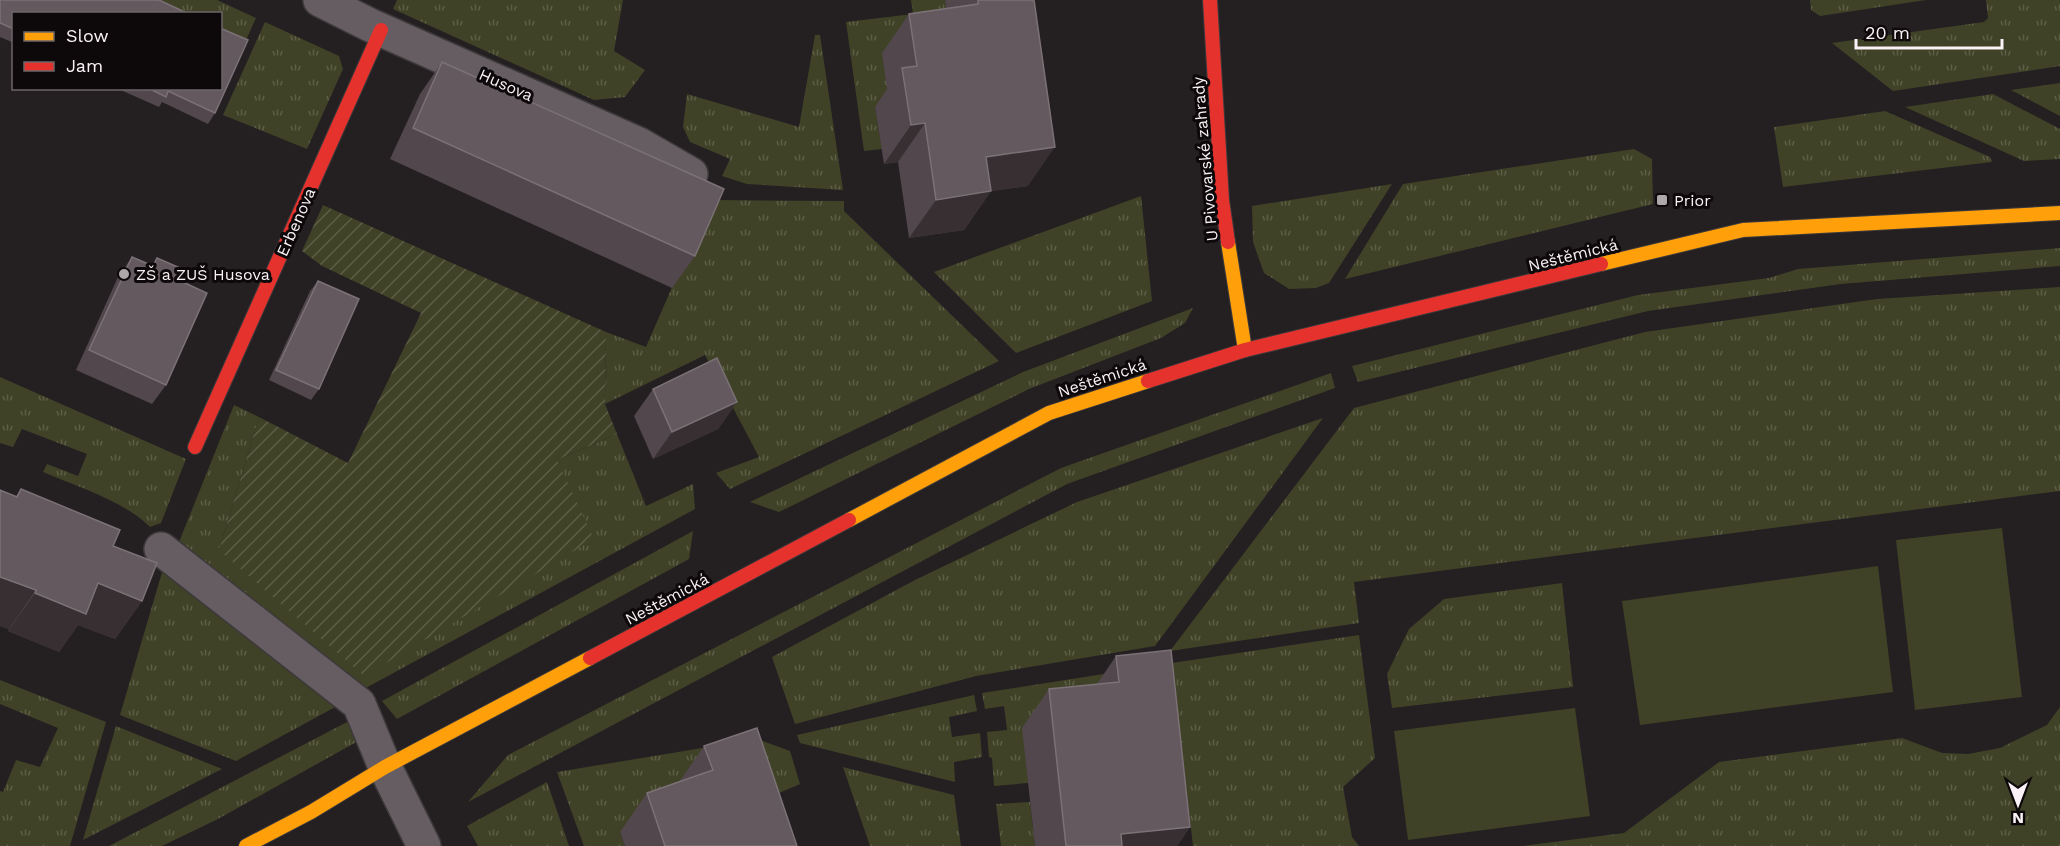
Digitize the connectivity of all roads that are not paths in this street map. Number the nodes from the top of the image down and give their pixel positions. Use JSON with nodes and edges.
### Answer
{"nodes":[{"id":1,"x":320,"y":0,"type":"edge"},
{"id":2,"x":1210,"y":0,"type":"edge"},
{"id":3,"x":381,"y":30,"type":"junction"},
{"id":4,"x":691,"y":174,"type":"edge"},
{"id":5,"x":2060,"y":213,"type":"edge"},
{"id":6,"x":1245,"y":350,"type":"junction"},
{"id":7,"x":195,"y":447,"type":"dead end"},
{"id":8,"x":161,"y":549,"type":"dead end"},
{"id":9,"x":385,"y":767,"type":"junction"},
{"id":10,"x":246,"y":846,"type":"edge"},
{"id":11,"x":424,"y":846,"type":"edge"}],
"edges":[{"from":1,"to":3,"type":"street","name":"Husova"},
{"from":2,"to":6,"type":"street","name":"U Pivovarské zahrady"},
{"from":3,"to":4,"type":"street","name":"Husova"},
{"from":3,"to":7,"type":"street","name":"Erbenova"},
{"from":5,"to":6,"type":"street","name":"Neštěmická"},
{"from":6,"to":9,"type":"street","name":"Neštěmická"},
{"from":8,"to":9,"type":"street"},
{"from":9,"to":10,"type":"street","name":"Neštěmická"},
{"from":9,"to":11,"type":"street"}]}
